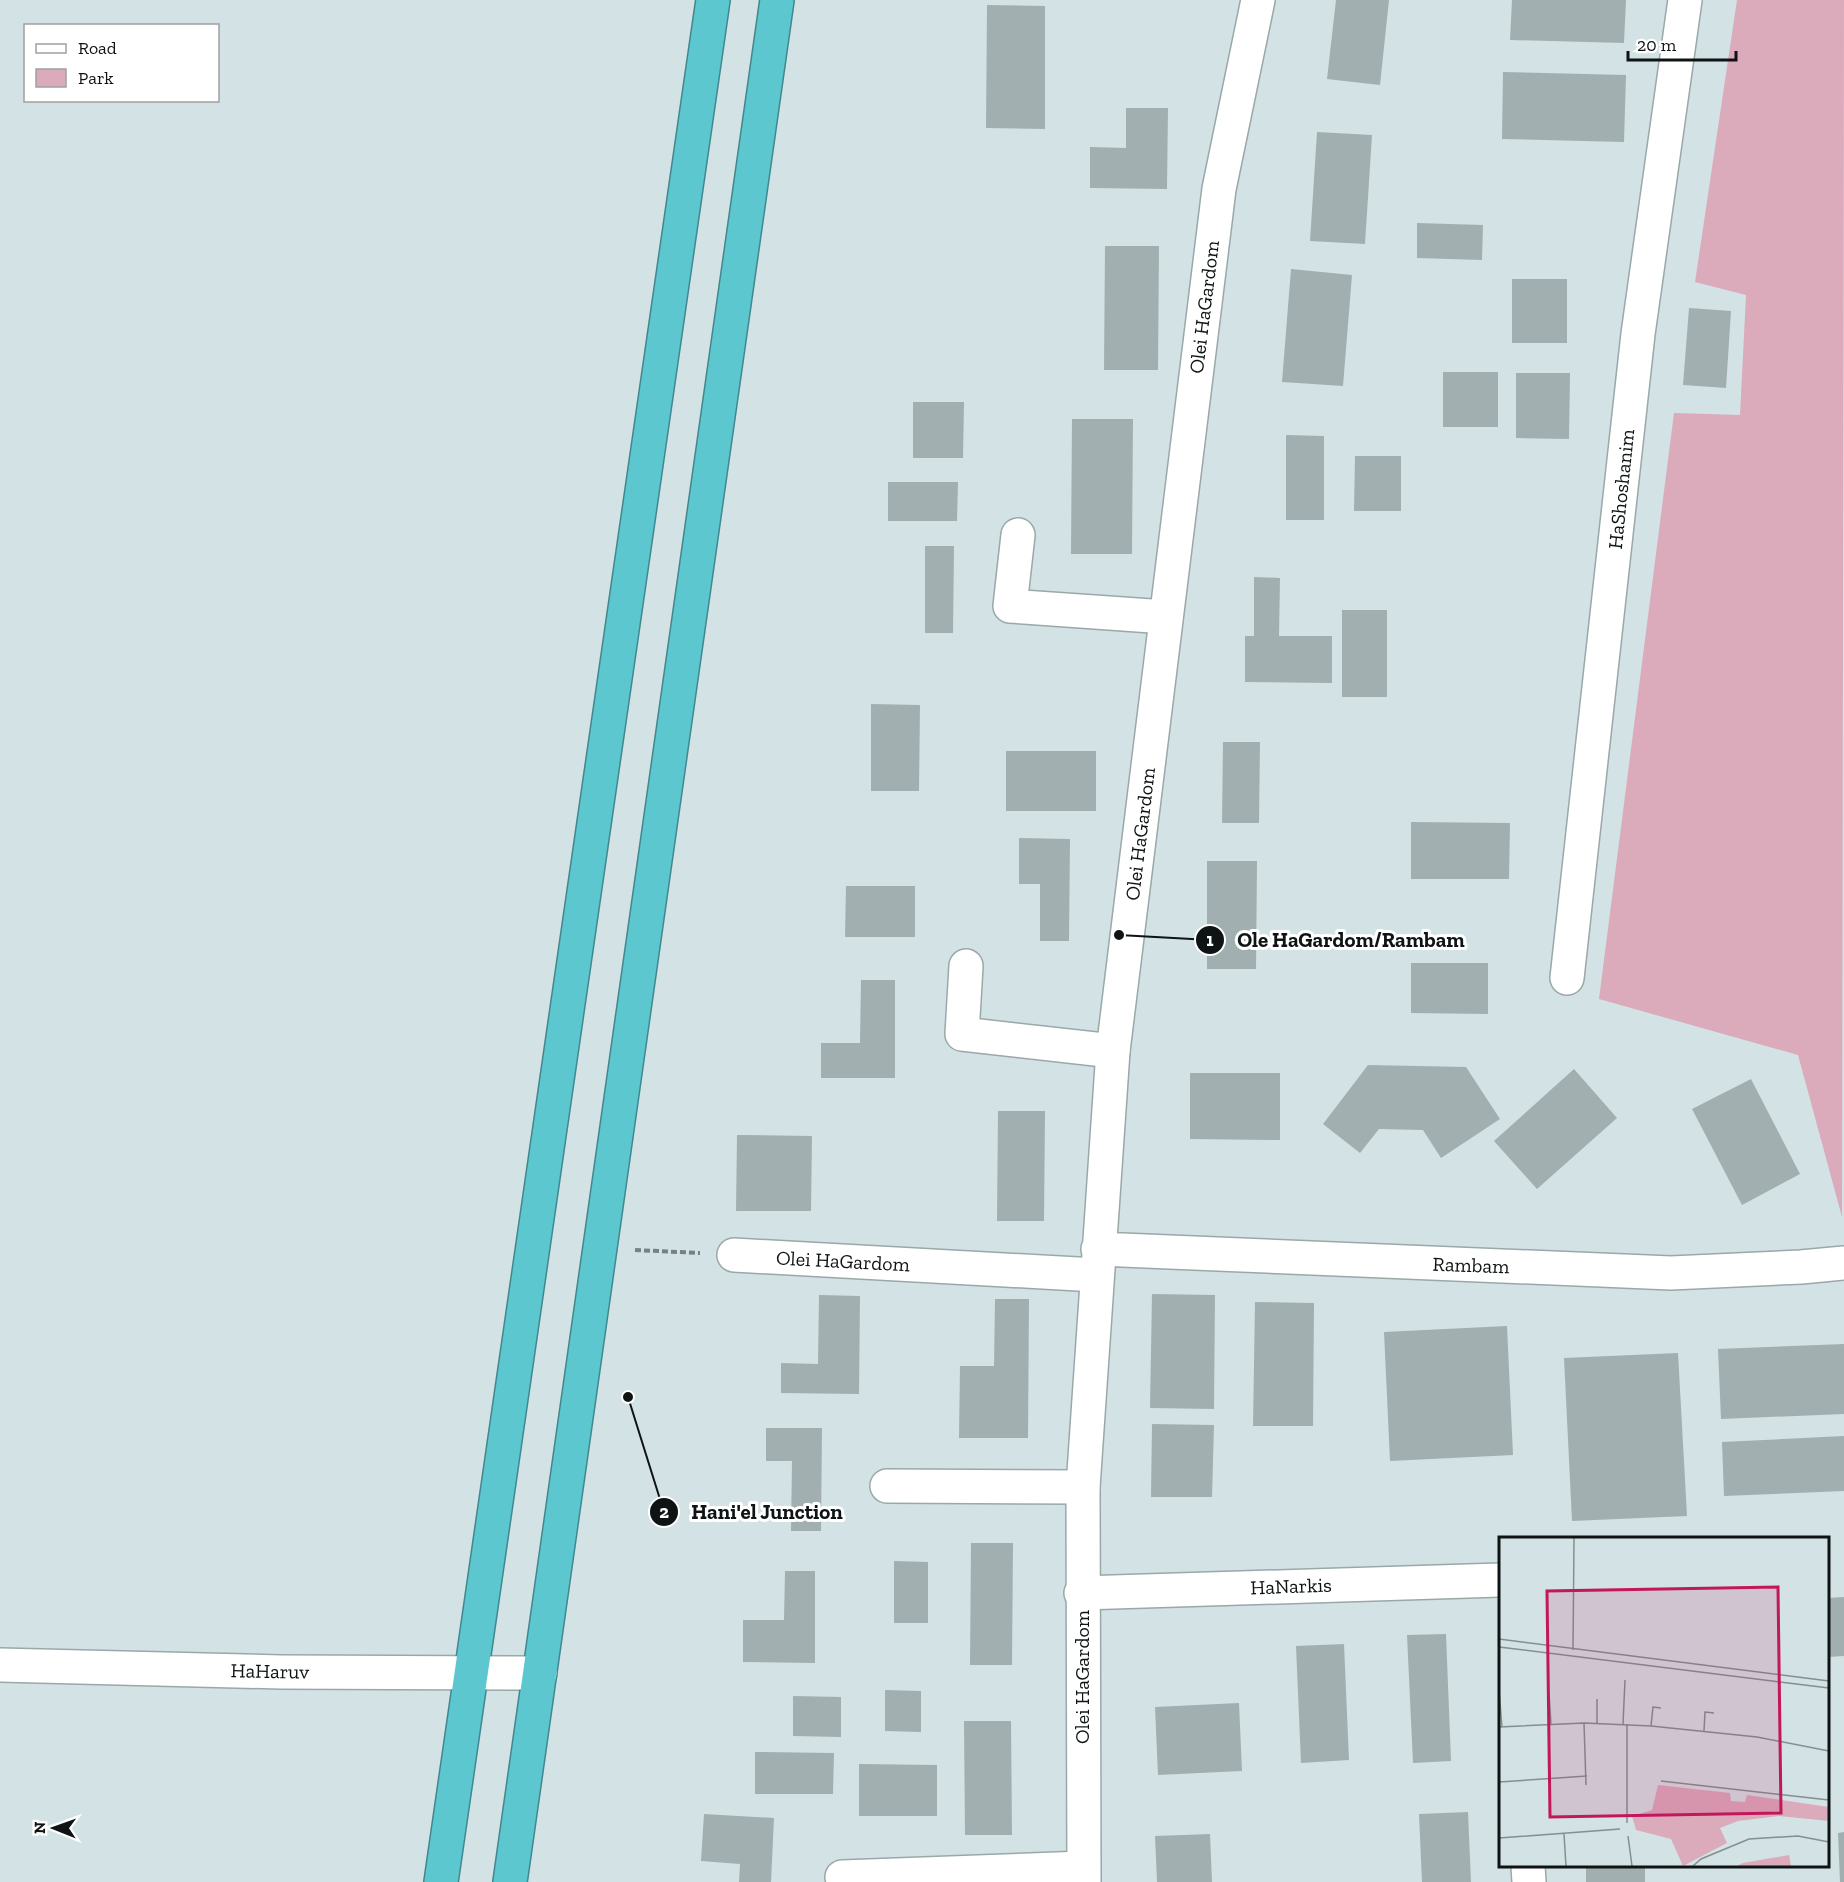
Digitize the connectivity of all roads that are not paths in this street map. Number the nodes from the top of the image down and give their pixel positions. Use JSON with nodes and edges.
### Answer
{"nodes":[{"id":1,"x":713,"y":0,"type":"edge"},
{"id":2,"x":777,"y":0,"type":"edge"},
{"id":3,"x":1258,"y":0,"type":"edge"},
{"id":4,"x":1685,"y":0,"type":"edge"},
{"id":5,"x":1018,"y":535,"type":"dead end"},
{"id":6,"x":1166,"y":617,"type":"junction"},
{"id":7,"x":966,"y":966,"type":"dead end"},
{"id":8,"x":1567,"y":978,"type":"dead end"},
{"id":9,"x":1113,"y":1051,"type":"junction"},
{"id":10,"x":734,"y":1255,"type":"road end"},
{"id":11,"x":1097,"y":1262,"type":"junction"},
{"id":12,"x":1844,"y":1263,"type":"edge"},
{"id":13,"x":887,"y":1486,"type":"dead end"},
{"id":14,"x":1083,"y":1487,"type":"junction"},
{"id":15,"x":1499,"y":1580,"type":"edge"},
{"id":16,"x":1081,"y":1593,"type":"junction"},
{"id":17,"x":0,"y":1665,"type":"edge"},
{"id":18,"x":473,"y":1671,"type":"junction"},
{"id":19,"x":540,"y":1673,"type":"junction"},
{"id":20,"x":1083,"y":1875,"type":"edge"},
{"id":21,"x":842,"y":1877,"type":"dead end"},
{"id":22,"x":441,"y":1882,"type":"edge"},
{"id":23,"x":510,"y":1882,"type":"edge"}],
"edges":[{"from":1,"to":18,"type":"highway"},
{"from":2,"to":19,"type":"highway"},
{"from":3,"to":6,"type":"street","name":"Olei HaGardom"},
{"from":4,"to":8,"type":"street","name":"HaShoshanim"},
{"from":5,"to":6,"type":"street"},
{"from":6,"to":9,"type":"street","name":"Olei HaGardom"},
{"from":7,"to":9,"type":"street"},
{"from":9,"to":11,"type":"street","name":"Olei HaGardom"},
{"from":10,"to":11,"type":"street","name":"Olei HaGardom"},
{"from":11,"to":12,"type":"street","name":"Rambam"},
{"from":11,"to":14,"type":"street","name":"Olei HaGardom"},
{"from":13,"to":14,"type":"street"},
{"from":14,"to":16,"type":"street","name":"Olei HaGardom"},
{"from":15,"to":16,"type":"street","name":"HaNarkis"},
{"from":16,"to":20,"type":"street","name":"Olei HaGardom"},
{"from":17,"to":18,"type":"street","name":"HaHaruv"},
{"from":18,"to":19,"type":"street","name":"HaHaruv"},
{"from":18,"to":22,"type":"highway"},
{"from":19,"to":23,"type":"highway"},
{"from":20,"to":21,"type":"street","name":"Olei HaGardom"}]}
